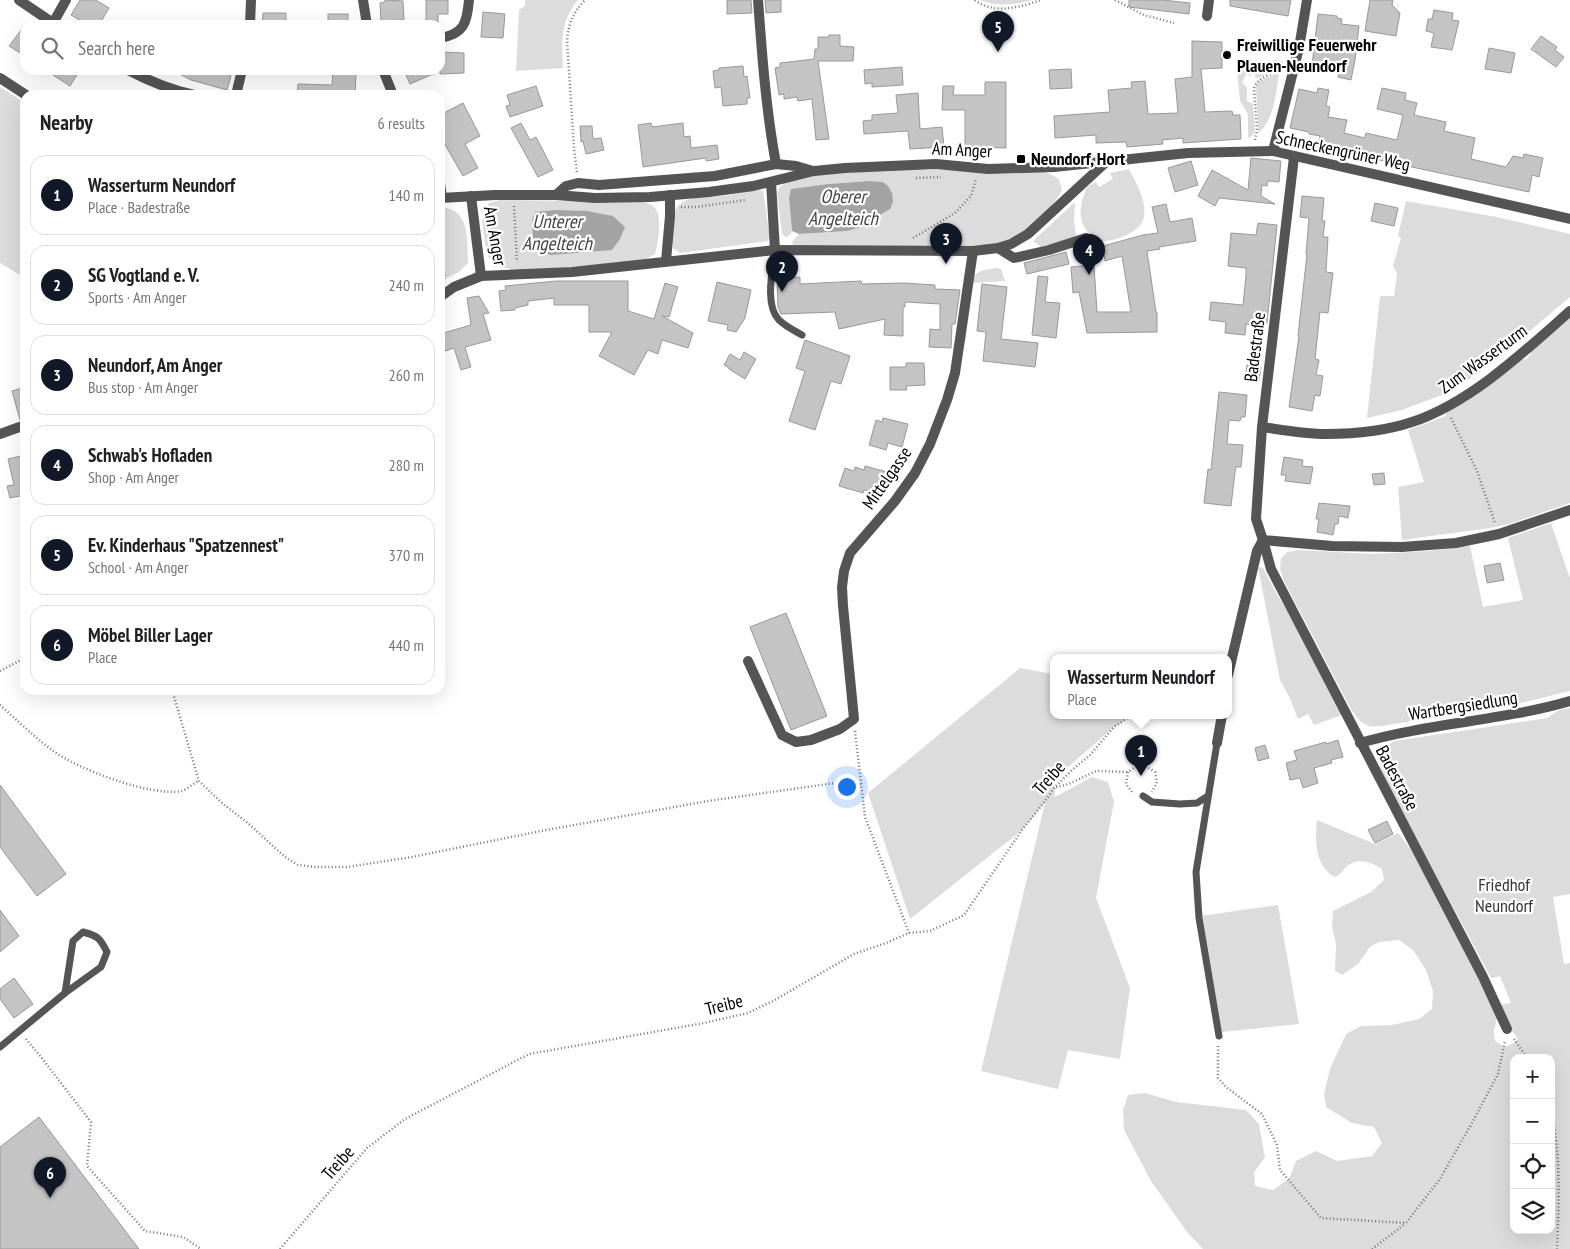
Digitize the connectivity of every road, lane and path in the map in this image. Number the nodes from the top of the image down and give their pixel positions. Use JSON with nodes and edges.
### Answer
{"nodes":[{"id":1,"x":19,"y":0,"type":"edge"},
{"id":2,"x":66,"y":0,"type":"edge"},
{"id":3,"x":251,"y":0,"type":"edge"},
{"id":4,"x":363,"y":0,"type":"edge"},
{"id":5,"x":469,"y":0,"type":"edge"},
{"id":6,"x":585,"y":0,"type":"edge"},
{"id":7,"x":758,"y":0,"type":"edge"},
{"id":8,"x":975,"y":0,"type":"edge"},
{"id":9,"x":1041,"y":0,"type":"edge"},
{"id":10,"x":1115,"y":0,"type":"edge"},
{"id":11,"x":1209,"y":0,"type":"edge"},
{"id":12,"x":1307,"y":0,"type":"edge"},
{"id":13,"x":1207,"y":16,"type":"dead end"},
{"id":14,"x":49,"y":20,"type":"edge"},
{"id":15,"x":57,"y":20,"type":"edge"},
{"id":16,"x":250,"y":20,"type":"edge"},
{"id":17,"x":366,"y":20,"type":"edge"},
{"id":18,"x":1174,"y":23,"type":"dead end"},
{"id":19,"x":445,"y":37,"type":"edge"},
{"id":20,"x":1293,"y":71,"type":"junction"},
{"id":21,"x":137,"y":75,"type":"edge"},
{"id":22,"x":241,"y":75,"type":"edge"},
{"id":23,"x":385,"y":75,"type":"edge"},
{"id":24,"x":0,"y":78,"type":"edge"},
{"id":25,"x":173,"y":90,"type":"edge"},
{"id":26,"x":237,"y":90,"type":"edge"},
{"id":27,"x":391,"y":90,"type":"edge"},
{"id":28,"x":20,"y":91,"type":"edge"},
{"id":29,"x":1253,"y":151,"type":"junction"},
{"id":30,"x":1273,"y":151,"type":"junction"},
{"id":31,"x":1294,"y":157,"type":"junction"},
{"id":32,"x":1106,"y":162,"type":"junction"},
{"id":33,"x":776,"y":164,"type":"junction"},
{"id":34,"x":980,"y":168,"type":"junction"},
{"id":35,"x":814,"y":171,"type":"junction"},
{"id":36,"x":770,"y":182,"type":"junction"},
{"id":37,"x":578,"y":183,"type":"junction"},
{"id":38,"x":556,"y":195,"type":"junction"},
{"id":39,"x":670,"y":195,"type":"junction"},
{"id":40,"x":471,"y":196,"type":"junction"},
{"id":41,"x":445,"y":198,"type":"edge"},
{"id":42,"x":514,"y":205,"type":"dead end"},
{"id":43,"x":1570,"y":219,"type":"edge"},
{"id":44,"x":1086,"y":238,"type":"dead end"},
{"id":45,"x":998,"y":248,"type":"junction"},
{"id":46,"x":775,"y":250,"type":"junction"},
{"id":47,"x":904,"y":251,"type":"junction"},
{"id":48,"x":973,"y":251,"type":"junction"},
{"id":49,"x":666,"y":261,"type":"junction"},
{"id":50,"x":517,"y":262,"type":"dead end"},
{"id":51,"x":481,"y":276,"type":"junction"},
{"id":52,"x":445,"y":293,"type":"edge"},
{"id":53,"x":1570,"y":311,"type":"edge"},
{"id":54,"x":802,"y":335,"type":"dead end"},
{"id":55,"x":1446,"y":407,"type":"junction"},
{"id":56,"x":20,"y":427,"type":"edge"},
{"id":57,"x":1262,"y":428,"type":"junction"},
{"id":58,"x":0,"y":434,"type":"edge"},
{"id":59,"x":1570,"y":510,"type":"edge"},
{"id":60,"x":1500,"y":534,"type":"junction"},
{"id":61,"x":1263,"y":540,"type":"junction"},
{"id":62,"x":1232,"y":658,"type":"edge"},
{"id":63,"x":20,"y":661,"type":"edge"},
{"id":64,"x":748,"y":661,"type":"dead end"},
{"id":65,"x":0,"y":671,"type":"edge"},
{"id":66,"x":173,"y":695,"type":"edge"},
{"id":67,"x":1570,"y":701,"type":"edge"},
{"id":68,"x":0,"y":705,"type":"edge"},
{"id":69,"x":854,"y":718,"type":"junction"},
{"id":70,"x":1126,"y":719,"type":"edge"},
{"id":71,"x":1221,"y":719,"type":"edge"},
{"id":72,"x":1217,"y":743,"type":"joint"},
{"id":73,"x":1360,"y":743,"type":"junction"},
{"id":74,"x":1128,"y":772,"type":"junction"},
{"id":75,"x":199,"y":781,"type":"junction"},
{"id":76,"x":861,"y":784,"type":"junction"},
{"id":77,"x":1055,"y":787,"type":"junction"},
{"id":78,"x":1143,"y":796,"type":"junction"},
{"id":79,"x":1208,"y":796,"type":"junction"},
{"id":80,"x":909,"y":933,"type":"junction"},
{"id":81,"x":65,"y":994,"type":"junction"},
{"id":82,"x":1507,"y":1029,"type":"junction"},
{"id":83,"x":19,"y":1031,"type":"junction"},
{"id":84,"x":1219,"y":1036,"type":"joint"},
{"id":85,"x":0,"y":1047,"type":"edge"},
{"id":86,"x":1524,"y":1054,"type":"edge"},
{"id":87,"x":1555,"y":1127,"type":"edge"},
{"id":88,"x":1406,"y":1223,"type":"junction"},
{"id":89,"x":200,"y":1249,"type":"edge"},
{"id":90,"x":280,"y":1249,"type":"edge"},
{"id":91,"x":1372,"y":1249,"type":"edge"},
{"id":92,"x":1557,"y":1249,"type":"edge"}],
"edges":[{"from":1,"to":14,"type":"street"},
{"from":2,"to":15,"type":"street"},
{"from":3,"to":16,"type":"street"},
{"from":4,"to":17,"type":"street"},
{"from":5,"to":19,"type":"street"},
{"from":6,"to":37,"type":"path"},
{"from":7,"to":33,"type":"street"},
{"from":8,"to":9,"type":"path"},
{"from":10,"to":18,"type":"path"},
{"from":11,"to":13,"type":"street"},
{"from":12,"to":20,"type":"street"},
{"from":20,"to":29,"type":"path"},
{"from":20,"to":30,"type":"street"},
{"from":21,"to":25,"type":"street"},
{"from":22,"to":26,"type":"street"},
{"from":23,"to":27,"type":"street"},
{"from":24,"to":28,"type":"street"},
{"from":29,"to":30,"type":"street","name":"Schneckengrüner Weg"},
{"from":29,"to":32,"type":"street","name":"Schneckengrüner Weg"},
{"from":30,"to":31,"type":"street","name":"Schneckengrüner Weg"},
{"from":31,"to":43,"type":"street","name":"Schneckengrüner Weg"},
{"from":31,"to":57,"type":"street","name":"Badestraße"},
{"from":32,"to":34,"type":"street","name":"Am Anger"},
{"from":32,"to":45,"type":"street","name":"Am Anger"},
{"from":33,"to":35,"type":"street","name":"Am Anger"},
{"from":33,"to":37,"type":"street","name":"Am Anger"},
{"from":34,"to":35,"type":"street","name":"Am Anger"},
{"from":34,"to":47,"type":"path"},
{"from":35,"to":36,"type":"street","name":"Am Anger"},
{"from":36,"to":39,"type":"street","name":"Am Anger"},
{"from":36,"to":46,"type":"street"},
{"from":37,"to":38,"type":"street","name":"Am Anger"},
{"from":38,"to":39,"type":"street","name":"Am Anger"},
{"from":38,"to":40,"type":"street","name":"Am Anger"},
{"from":39,"to":49,"type":"street"},
{"from":40,"to":41,"type":"street"},
{"from":40,"to":51,"type":"street","name":"Am Anger"},
{"from":42,"to":50,"type":"path"},
{"from":44,"to":45,"type":"street"},
{"from":45,"to":48,"type":"street","name":"Am Anger"},
{"from":46,"to":47,"type":"street","name":"Am Anger"},
{"from":46,"to":49,"type":"street","name":"Am Anger"},
{"from":46,"to":54,"type":"lane"},
{"from":47,"to":48,"type":"street","name":"Am Anger"},
{"from":48,"to":69,"type":"street","name":"Mittelgasse"},
{"from":49,"to":51,"type":"street","name":"Am Anger"},
{"from":51,"to":52,"type":"street"},
{"from":53,"to":55,"type":"street","name":"Zum Wasserturm"},
{"from":55,"to":57,"type":"street","name":"Zum Wasserturm"},
{"from":55,"to":60,"type":"path"},
{"from":56,"to":58,"type":"street"},
{"from":57,"to":61,"type":"street","name":"Badestraße"},
{"from":59,"to":60,"type":"street"},
{"from":60,"to":61,"type":"street"},
{"from":61,"to":62,"type":"street"},
{"from":61,"to":73,"type":"street","name":"Badestraße"},
{"from":63,"to":65,"type":"path"},
{"from":64,"to":69,"type":"street"},
{"from":66,"to":75,"type":"path"},
{"from":67,"to":73,"type":"street","name":"Wartbergsiedlung"},
{"from":68,"to":75,"type":"path"},
{"from":69,"to":76,"type":"path"},
{"from":70,"to":77,"type":"path","name":"Treibe"},
{"from":71,"to":72,"type":"street"},
{"from":72,"to":79,"type":"lane"},
{"from":73,"to":82,"type":"street","name":"Badestraße"},
{"from":74,"to":77,"type":"path"},
{"from":74,"to":78,"type":"path"},
{"from":74,"to":78,"type":"path"},
{"from":75,"to":76,"type":"path"},
{"from":76,"to":80,"type":"path"},
{"from":77,"to":80,"type":"path","name":"Treibe"},
{"from":78,"to":79,"type":"lane"},
{"from":79,"to":84,"type":"lane"},
{"from":80,"to":90,"type":"path","name":"Treibe"},
{"from":81,"to":81,"type":"lane"},
{"from":81,"to":83,"type":"lane"},
{"from":82,"to":86,"type":"path"},
{"from":82,"to":88,"type":"path"},
{"from":83,"to":85,"type":"lane"},
{"from":83,"to":89,"type":"path"},
{"from":84,"to":88,"type":"path"},
{"from":87,"to":92,"type":"path"},
{"from":88,"to":91,"type":"path"}]}
